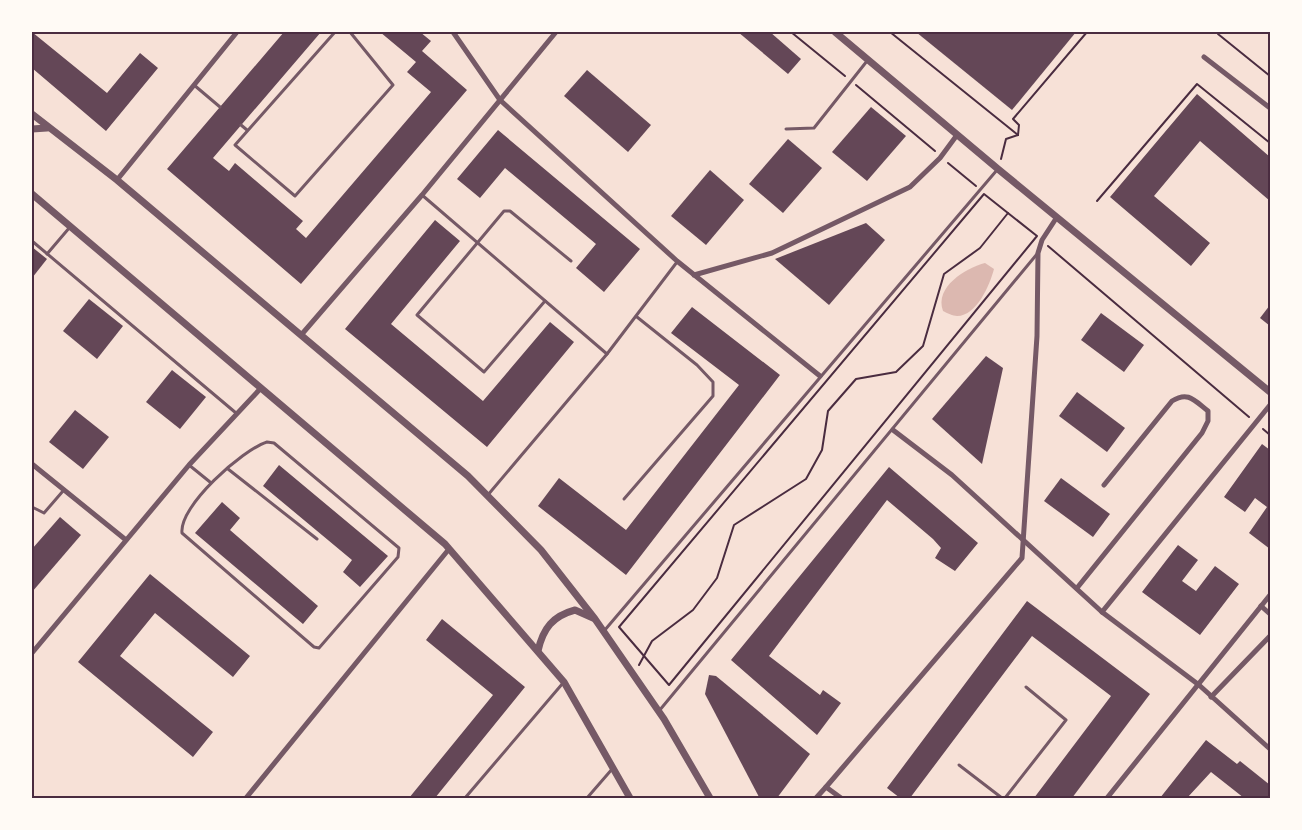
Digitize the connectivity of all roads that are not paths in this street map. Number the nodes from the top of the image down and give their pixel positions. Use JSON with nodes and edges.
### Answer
{"nodes":[{"id":1,"x":237,"y":32,"type":"edge"},
{"id":2,"x":335,"y":32,"type":"edge"},
{"id":3,"x":350,"y":32,"type":"edge"},
{"id":4,"x":453,"y":32,"type":"edge"},
{"id":5,"x":556,"y":32,"type":"edge"},
{"id":6,"x":835,"y":32,"type":"edge"},
{"id":7,"x":1204,"y":57,"type":"dead end"},
{"id":8,"x":868,"y":59,"type":"junction"},
{"id":9,"x":194,"y":85,"type":"junction"},
{"id":10,"x":500,"y":100,"type":"junction"},
{"id":11,"x":220,"y":107,"type":"dead end"},
{"id":12,"x":1270,"y":108,"type":"edge"},
{"id":13,"x":32,"y":114,"type":"edge"},
{"id":14,"x":241,"y":125,"type":"dead end"},
{"id":15,"x":47,"y":128,"type":"junction"},
{"id":16,"x":32,"y":129,"type":"edge"},
{"id":17,"x":786,"y":129,"type":"dead end"},
{"id":18,"x":247,"y":130,"type":"junction"},
{"id":19,"x":957,"y":135,"type":"junction"},
{"id":20,"x":998,"y":169,"type":"junction"},
{"id":21,"x":117,"y":180,"type":"junction"},
{"id":22,"x":32,"y":194,"type":"edge"},
{"id":23,"x":422,"y":195,"type":"junction"},
{"id":24,"x":1056,"y":217,"type":"junction"},
{"id":25,"x":70,"y":227,"type":"junction"},
{"id":26,"x":32,"y":241,"type":"edge"},
{"id":27,"x":477,"y":244,"type":"junction"},
{"id":28,"x":1038,"y":253,"type":"junction"},
{"id":29,"x":47,"y":254,"type":"junction"},
{"id":30,"x":571,"y":261,"type":"dead end"},
{"id":31,"x":677,"y":261,"type":"junction"},
{"id":32,"x":694,"y":275,"type":"junction"},
{"id":33,"x":544,"y":301,"type":"junction"},
{"id":34,"x":637,"y":317,"type":"junction"},
{"id":35,"x":302,"y":334,"type":"junction"},
{"id":36,"x":608,"y":354,"type":"junction"},
{"id":37,"x":820,"y":376,"type":"junction"},
{"id":38,"x":261,"y":388,"type":"junction"},
{"id":39,"x":1270,"y":392,"type":"edge"},
{"id":40,"x":1270,"y":405,"type":"edge"},
{"id":41,"x":236,"y":413,"type":"junction"},
{"id":42,"x":893,"y":430,"type":"junction"},
{"id":43,"x":32,"y":464,"type":"edge"},
{"id":44,"x":189,"y":465,"type":"junction"},
{"id":45,"x":228,"y":469,"type":"junction"},
{"id":46,"x":210,"y":482,"type":"junction"},
{"id":47,"x":1104,"y":485,"type":"dead end"},
{"id":48,"x":63,"y":491,"type":"junction"},
{"id":49,"x":487,"y":496,"type":"junction"},
{"id":50,"x":624,"y":499,"type":"dead end"},
{"id":51,"x":32,"y":507,"type":"edge"},
{"id":52,"x":317,"y":539,"type":"dead end"},
{"id":53,"x":126,"y":540,"type":"junction"},
{"id":54,"x":1025,"y":540,"type":"junction"},
{"id":55,"x":449,"y":549,"type":"junction"},
{"id":56,"x":1077,"y":588,"type":"junction"},
{"id":57,"x":1270,"y":595,"type":"edge"},
{"id":58,"x":1261,"y":606,"type":"junction"},
{"id":59,"x":1102,"y":612,"type":"junction"},
{"id":60,"x":1270,"y":614,"type":"edge"},
{"id":61,"x":595,"y":619,"type":"junction"},
{"id":62,"x":604,"y":631,"type":"junction"},
{"id":63,"x":1270,"y":636,"type":"edge"},
{"id":64,"x":538,"y":651,"type":"junction"},
{"id":65,"x":32,"y":653,"type":"edge"},
{"id":66,"x":564,"y":682,"type":"junction"},
{"id":67,"x":1199,"y":685,"type":"junction"},
{"id":68,"x":1026,"y":687,"type":"dead end"},
{"id":69,"x":1211,"y":697,"type":"junction"},
{"id":70,"x":659,"y":711,"type":"junction"},
{"id":71,"x":1270,"y":749,"type":"edge"},
{"id":72,"x":959,"y":765,"type":"dead end"},
{"id":73,"x":614,"y":767,"type":"junction"},
{"id":74,"x":826,"y":787,"type":"junction"},
{"id":75,"x":246,"y":798,"type":"edge"},
{"id":76,"x":465,"y":798,"type":"edge"},
{"id":77,"x":587,"y":798,"type":"edge"},
{"id":78,"x":630,"y":798,"type":"edge"},
{"id":79,"x":710,"y":798,"type":"edge"},
{"id":80,"x":816,"y":798,"type":"edge"},
{"id":81,"x":841,"y":798,"type":"edge"},
{"id":82,"x":1004,"y":798,"type":"edge"},
{"id":83,"x":1107,"y":798,"type":"edge"}],
"edges":[{"from":1,"to":9,"type":"street"},
{"from":2,"to":18,"type":"lane"},
{"from":3,"to":18,"type":"lane"},
{"from":4,"to":10,"type":"street"},
{"from":5,"to":10,"type":"street"},
{"from":6,"to":8,"type":"street"},
{"from":7,"to":12,"type":"street"},
{"from":8,"to":17,"type":"lane"},
{"from":8,"to":19,"type":"street"},
{"from":9,"to":11,"type":"lane"},
{"from":9,"to":21,"type":"street"},
{"from":10,"to":23,"type":"street"},
{"from":10,"to":31,"type":"street"},
{"from":13,"to":15,"type":"street"},
{"from":14,"to":18,"type":"lane"},
{"from":15,"to":16,"type":"street"},
{"from":15,"to":21,"type":"street"},
{"from":19,"to":20,"type":"street"},
{"from":19,"to":32,"type":"street"},
{"from":20,"to":24,"type":"street"},
{"from":20,"to":37,"type":"lane"},
{"from":21,"to":35,"type":"street"},
{"from":22,"to":25,"type":"street"},
{"from":23,"to":27,"type":"lane"},
{"from":23,"to":35,"type":"street"},
{"from":24,"to":28,"type":"street"},
{"from":24,"to":39,"type":"street"},
{"from":25,"to":29,"type":"lane"},
{"from":25,"to":38,"type":"street"},
{"from":26,"to":29,"type":"lane"},
{"from":27,"to":30,"type":"lane"},
{"from":27,"to":33,"type":"lane"},
{"from":27,"to":33,"type":"lane"},
{"from":28,"to":42,"type":"lane"},
{"from":28,"to":54,"type":"street"},
{"from":29,"to":41,"type":"lane"},
{"from":31,"to":32,"type":"street"},
{"from":31,"to":34,"type":"lane"},
{"from":32,"to":37,"type":"street"},
{"from":33,"to":36,"type":"lane"},
{"from":34,"to":36,"type":"lane"},
{"from":34,"to":50,"type":"lane"},
{"from":35,"to":49,"type":"street"},
{"from":36,"to":49,"type":"lane"},
{"from":37,"to":62,"type":"lane"},
{"from":38,"to":41,"type":"street"},
{"from":38,"to":55,"type":"street"},
{"from":40,"to":59,"type":"street"},
{"from":41,"to":44,"type":"street"},
{"from":42,"to":54,"type":"street"},
{"from":42,"to":70,"type":"lane"},
{"from":43,"to":48,"type":"street"},
{"from":44,"to":46,"type":"lane"},
{"from":44,"to":53,"type":"street"},
{"from":45,"to":46,"type":"lane"},
{"from":45,"to":46,"type":"lane"},
{"from":45,"to":52,"type":"lane"},
{"from":47,"to":56,"type":"street"},
{"from":48,"to":51,"type":"lane"},
{"from":48,"to":53,"type":"street"},
{"from":49,"to":61,"type":"street"},
{"from":53,"to":65,"type":"street"},
{"from":54,"to":56,"type":"street"},
{"from":54,"to":74,"type":"street"},
{"from":55,"to":64,"type":"street"},
{"from":55,"to":75,"type":"street"},
{"from":56,"to":59,"type":"street"},
{"from":57,"to":58,"type":"street"},
{"from":58,"to":60,"type":"street"},
{"from":58,"to":67,"type":"street"},
{"from":59,"to":67,"type":"street"},
{"from":61,"to":62,"type":"street"},
{"from":61,"to":64,"type":"street"},
{"from":62,"to":70,"type":"street"},
{"from":63,"to":69,"type":"street"},
{"from":64,"to":66,"type":"street"},
{"from":66,"to":73,"type":"street"},
{"from":66,"to":76,"type":"lane"},
{"from":67,"to":69,"type":"street"},
{"from":67,"to":83,"type":"street"},
{"from":68,"to":82,"type":"lane"},
{"from":69,"to":71,"type":"street"},
{"from":70,"to":79,"type":"street"},
{"from":72,"to":82,"type":"lane"},
{"from":73,"to":77,"type":"lane"},
{"from":73,"to":78,"type":"street"},
{"from":74,"to":80,"type":"street"},
{"from":74,"to":81,"type":"street"}]}
